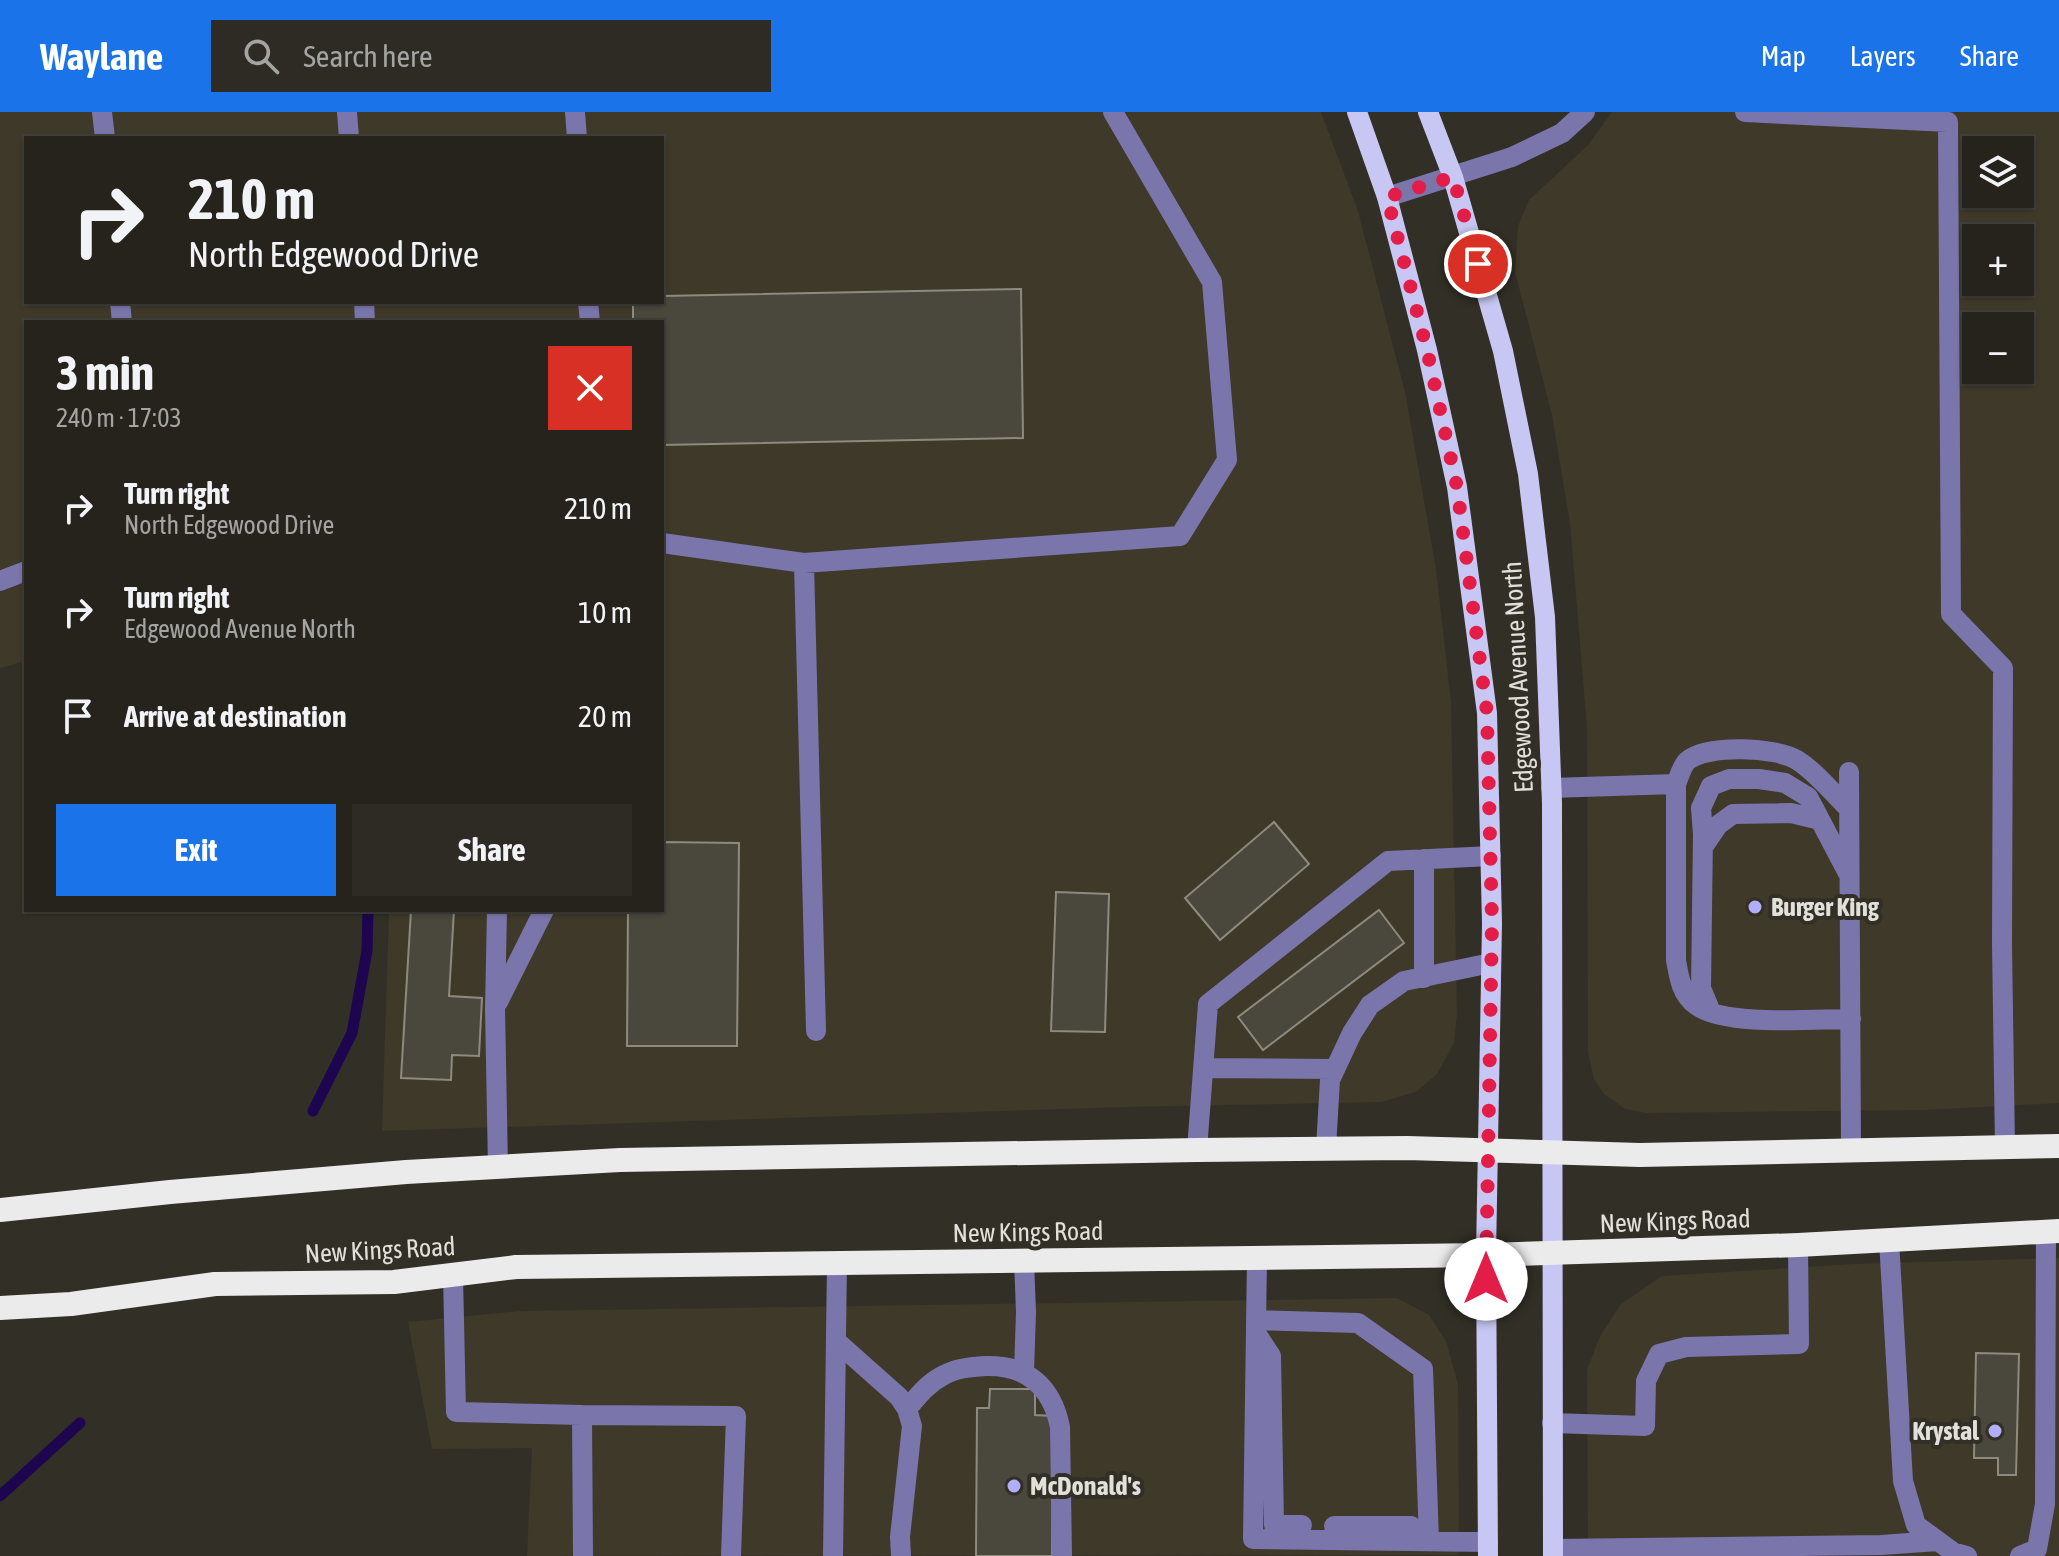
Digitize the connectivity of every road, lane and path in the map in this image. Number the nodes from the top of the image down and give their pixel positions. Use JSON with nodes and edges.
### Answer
{"nodes":[{"id":1,"x":102,"y":112,"type":"edge"},
{"id":2,"x":347,"y":112,"type":"edge"},
{"id":3,"x":575,"y":112,"type":"edge"},
{"id":4,"x":1113,"y":112,"type":"edge"},
{"id":5,"x":1357,"y":112,"type":"edge"},
{"id":6,"x":1428,"y":112,"type":"edge"},
{"id":7,"x":1585,"y":112,"type":"edge"},
{"id":8,"x":1745,"y":112,"type":"edge"},
{"id":9,"x":105,"y":136,"type":"edge"},
{"id":10,"x":349,"y":136,"type":"edge"},
{"id":11,"x":577,"y":136,"type":"edge"},
{"id":12,"x":1453,"y":177,"type":"junction"},
{"id":13,"x":1387,"y":197,"type":"junction"},
{"id":14,"x":664,"y":543,"type":"edge"},
{"id":15,"x":804,"y":563,"type":"junction"},
{"id":16,"x":24,"y":572,"type":"edge"},
{"id":17,"x":0,"y":581,"type":"edge"},
{"id":18,"x":1849,"y":772,"type":"dead end"},
{"id":19,"x":1676,"y":784,"type":"junction"},
{"id":20,"x":1551,"y":788,"type":"junction"},
{"id":21,"x":1848,"y":808,"type":"junction"},
{"id":22,"x":1820,"y":820,"type":"junction"},
{"id":23,"x":1703,"y":847,"type":"junction"},
{"id":24,"x":1491,"y":856,"type":"junction"},
{"id":25,"x":1424,"y":859,"type":"junction"},
{"id":26,"x":1849,"y":875,"type":"junction"},
{"id":27,"x":497,"y":912,"type":"edge"},
{"id":28,"x":543,"y":912,"type":"edge"},
{"id":29,"x":1491,"y":963,"type":"junction"},
{"id":30,"x":1424,"y":978,"type":"junction"},
{"id":31,"x":495,"y":1009,"type":"junction"},
{"id":32,"x":1711,"y":1012,"type":"junction"},
{"id":33,"x":1851,"y":1019,"type":"junction"},
{"id":34,"x":816,"y":1031,"type":"dead end"},
{"id":35,"x":1203,"y":1068,"type":"junction"},
{"id":36,"x":1335,"y":1069,"type":"junction"},
{"id":37,"x":2059,"y":1146,"type":"edge"},
{"id":38,"x":2005,"y":1147,"type":"junction"},
{"id":39,"x":1326,"y":1148,"type":"junction"},
{"id":40,"x":1197,"y":1150,"type":"junction"},
{"id":41,"x":1489,"y":1150,"type":"junction"},
{"id":42,"x":1851,"y":1150,"type":"junction"},
{"id":43,"x":1552,"y":1152,"type":"junction"},
{"id":44,"x":498,"y":1167,"type":"junction"},
{"id":45,"x":0,"y":1210,"type":"edge"},
{"id":46,"x":2052,"y":1231,"type":"edge"},
{"id":47,"x":1889,"y":1240,"type":"junction"},
{"id":48,"x":1798,"y":1245,"type":"junction"},
{"id":49,"x":1552,"y":1253,"type":"junction"},
{"id":50,"x":1486,"y":1255,"type":"junction"},
{"id":51,"x":1257,"y":1257,"type":"junction"},
{"id":52,"x":1024,"y":1260,"type":"junction"},
{"id":53,"x":837,"y":1263,"type":"junction"},
{"id":54,"x":453,"y":1275,"type":"junction"},
{"id":55,"x":0,"y":1308,"type":"edge"},
{"id":56,"x":1256,"y":1327,"type":"junction"},
{"id":57,"x":836,"y":1341,"type":"junction"},
{"id":58,"x":1024,"y":1372,"type":"junction"},
{"id":59,"x":907,"y":1409,"type":"junction"},
{"id":60,"x":582,"y":1415,"type":"junction"},
{"id":61,"x":1552,"y":1423,"type":"junction"},
{"id":62,"x":1426,"y":1541,"type":"junction"},
{"id":63,"x":1938,"y":1541,"type":"junction"},
{"id":64,"x":1488,"y":1549,"type":"edge"},
{"id":65,"x":1553,"y":1553,"type":"edge"},
{"id":66,"x":583,"y":1556,"type":"edge"},
{"id":67,"x":731,"y":1556,"type":"edge"},
{"id":68,"x":833,"y":1556,"type":"edge"},
{"id":69,"x":901,"y":1556,"type":"edge"},
{"id":70,"x":1062,"y":1556,"type":"edge"},
{"id":71,"x":1967,"y":1556,"type":"edge"},
{"id":72,"x":2020,"y":1556,"type":"edge"}],
"edges":[{"from":1,"to":9,"type":"street"},
{"from":2,"to":10,"type":"street"},
{"from":3,"to":11,"type":"street"},
{"from":4,"to":15,"type":"street"},
{"from":5,"to":13,"type":"main road","name":"Edgewood Avenue North"},
{"from":6,"to":12,"type":"main road","name":"Edgewood Avenue North"},
{"from":7,"to":12,"type":"street"},
{"from":8,"to":38,"type":"street"},
{"from":12,"to":13,"type":"street"},
{"from":12,"to":20,"type":"main road","name":"Edgewood Avenue North"},
{"from":13,"to":24,"type":"main road","name":"Edgewood Avenue North"},
{"from":14,"to":15,"type":"street"},
{"from":15,"to":34,"type":"street"},
{"from":16,"to":17,"type":"street"},
{"from":18,"to":21,"type":"street"},
{"from":19,"to":20,"type":"street"},
{"from":19,"to":21,"type":"street"},
{"from":19,"to":32,"type":"street"},
{"from":20,"to":43,"type":"main road","name":"Edgewood Avenue North"},
{"from":21,"to":26,"type":"street"},
{"from":22,"to":23,"type":"street"},
{"from":22,"to":23,"type":"street"},
{"from":22,"to":26,"type":"street"},
{"from":23,"to":32,"type":"street"},
{"from":24,"to":25,"type":"street"},
{"from":24,"to":29,"type":"main road","name":"Edgewood Avenue North"},
{"from":25,"to":30,"type":"street"},
{"from":25,"to":35,"type":"street"},
{"from":26,"to":33,"type":"street"},
{"from":27,"to":31,"type":"street"},
{"from":28,"to":31,"type":"street"},
{"from":29,"to":30,"type":"street"},
{"from":29,"to":41,"type":"main road","name":"Edgewood Avenue North"},
{"from":30,"to":36,"type":"street"},
{"from":31,"to":44,"type":"street"},
{"from":32,"to":33,"type":"street"},
{"from":33,"to":42,"type":"street"},
{"from":35,"to":36,"type":"street"},
{"from":35,"to":40,"type":"street"},
{"from":36,"to":39,"type":"street"},
{"from":37,"to":38,"type":"highway"},
{"from":38,"to":42,"type":"highway"},
{"from":39,"to":40,"type":"highway"},
{"from":39,"to":41,"type":"highway"},
{"from":40,"to":44,"type":"highway"},
{"from":41,"to":43,"type":"highway"},
{"from":41,"to":50,"type":"main road","name":"Edgewood Avenue North"},
{"from":42,"to":43,"type":"highway"},
{"from":43,"to":49,"type":"main road","name":"Edgewood Avenue North"},
{"from":44,"to":45,"type":"highway"},
{"from":46,"to":47,"type":"highway","name":"New Kings Road"},
{"from":46,"to":72,"type":"street"},
{"from":47,"to":48,"type":"highway","name":"New Kings Road"},
{"from":47,"to":63,"type":"street"},
{"from":48,"to":49,"type":"highway","name":"New Kings Road"},
{"from":48,"to":61,"type":"street"},
{"from":49,"to":50,"type":"highway","name":"New Kings Road"},
{"from":49,"to":61,"type":"main road","name":"Edgewood Avenue North"},
{"from":50,"to":51,"type":"highway","name":"New Kings Road"},
{"from":50,"to":64,"type":"main road","name":"Edgewood Avenue North"},
{"from":51,"to":52,"type":"highway","name":"New Kings Road"},
{"from":51,"to":56,"type":"street"},
{"from":52,"to":53,"type":"highway","name":"New Kings Road"},
{"from":52,"to":58,"type":"street"},
{"from":53,"to":54,"type":"highway","name":"New Kings Road"},
{"from":53,"to":57,"type":"street"},
{"from":54,"to":55,"type":"highway","name":"New Kings Road"},
{"from":54,"to":60,"type":"street"},
{"from":56,"to":62,"type":"street"},
{"from":56,"to":62,"type":"street"},
{"from":57,"to":59,"type":"street"},
{"from":57,"to":68,"type":"street"},
{"from":58,"to":59,"type":"street"},
{"from":58,"to":70,"type":"street"},
{"from":59,"to":69,"type":"street"},
{"from":60,"to":66,"type":"street"},
{"from":60,"to":67,"type":"street"},
{"from":61,"to":65,"type":"main road","name":"Edgewood Avenue North"},
{"from":62,"to":64,"type":"street"},
{"from":63,"to":65,"type":"street"},
{"from":63,"to":71,"type":"street"}]}
